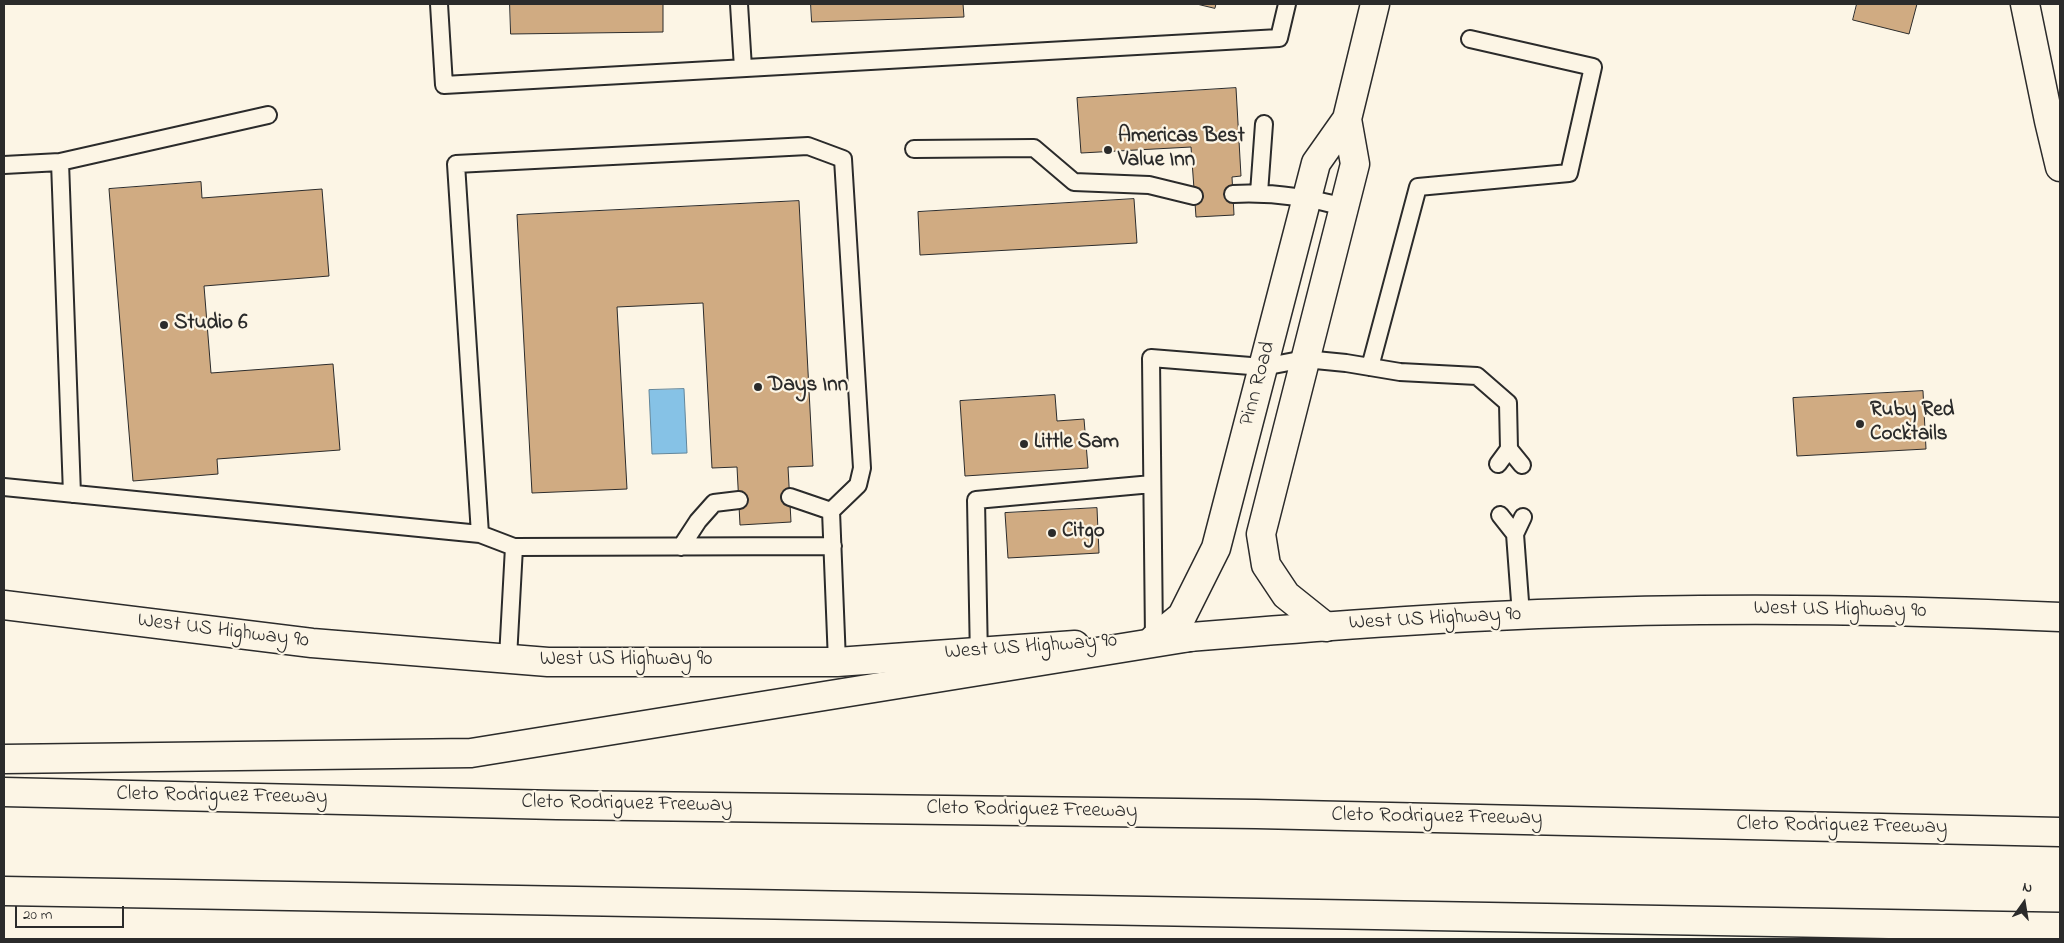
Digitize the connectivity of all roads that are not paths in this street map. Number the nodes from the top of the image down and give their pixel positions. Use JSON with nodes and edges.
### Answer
{"nodes":[{"id":1,"x":439,"y":4,"type":"edge"},
{"id":2,"x":739,"y":4,"type":"edge"},
{"id":3,"x":1287,"y":4,"type":"edge"},
{"id":4,"x":1375,"y":4,"type":"edge"},
{"id":5,"x":2025,"y":4,"type":"edge"},
{"id":6,"x":1470,"y":39,"type":"dead end"},
{"id":7,"x":743,"y":68,"type":"junction"},
{"id":8,"x":268,"y":115,"type":"dead end"},
{"id":9,"x":1347,"y":119,"type":"junction"},
{"id":10,"x":1264,"y":124,"type":"dead end"},
{"id":11,"x":914,"y":149,"type":"dead end"},
{"id":12,"x":60,"y":162,"type":"junction"},
{"id":13,"x":4,"y":164,"type":"edge"},
{"id":14,"x":2060,"y":167,"type":"edge"},
{"id":15,"x":1259,"y":193,"type":"junction"},
{"id":16,"x":1233,"y":194,"type":"dead end"},
{"id":17,"x":1194,"y":196,"type":"dead end"},
{"id":18,"x":1308,"y":198,"type":"junction"},
{"id":19,"x":1344,"y":207,"type":"junction"},
{"id":20,"x":1305,"y":359,"type":"junction"},
{"id":21,"x":1264,"y":367,"type":"junction"},
{"id":22,"x":1370,"y":367,"type":"junction"},
{"id":23,"x":1510,"y":449,"type":"junction"},
{"id":24,"x":1498,"y":464,"type":"dead end"},
{"id":25,"x":1522,"y":465,"type":"dead end"},
{"id":26,"x":1152,"y":484,"type":"junction"},
{"id":27,"x":4,"y":487,"type":"edge"},
{"id":28,"x":72,"y":494,"type":"junction"},
{"id":29,"x":790,"y":498,"type":"dead end"},
{"id":30,"x":739,"y":500,"type":"dead end"},
{"id":31,"x":831,"y":511,"type":"junction"},
{"id":32,"x":1500,"y":515,"type":"dead end"},
{"id":33,"x":1523,"y":517,"type":"dead end"},
{"id":34,"x":480,"y":534,"type":"junction"},
{"id":35,"x":1515,"y":534,"type":"junction"},
{"id":36,"x":833,"y":546,"type":"junction"},
{"id":37,"x":514,"y":547,"type":"junction"},
{"id":38,"x":681,"y":547,"type":"junction"},
{"id":39,"x":4,"y":605,"type":"edge"},
{"id":40,"x":1521,"y":615,"type":"junction"},
{"id":41,"x":2060,"y":617,"type":"edge"},
{"id":42,"x":1326,"y":627,"type":"junction"},
{"id":43,"x":1190,"y":637,"type":"junction"},
{"id":44,"x":1154,"y":639,"type":"junction"},
{"id":45,"x":508,"y":658,"type":"junction"},
{"id":46,"x":979,"y":661,"type":"junction"},
{"id":47,"x":837,"y":662,"type":"junction"},
{"id":48,"x":4,"y":759,"type":"edge"},
{"id":49,"x":4,"y":792,"type":"edge"},
{"id":50,"x":2060,"y":832,"type":"edge"},
{"id":51,"x":4,"y":891,"type":"edge"},
{"id":52,"x":1977,"y":926,"type":"junction"},
{"id":53,"x":2060,"y":927,"type":"edge"},
{"id":54,"x":1898,"y":939,"type":"edge"}],
"edges":[{"from":1,"to":7,"type":"lane"},
{"from":2,"to":7,"type":"lane"},
{"from":3,"to":7,"type":"lane"},
{"from":4,"to":9,"type":"main road","name":"Pinn Road"},
{"from":5,"to":14,"type":"main road"},
{"from":6,"to":22,"type":"lane"},
{"from":8,"to":12,"type":"lane"},
{"from":9,"to":18,"type":"main road","name":"Pinn Road"},
{"from":9,"to":19,"type":"main road","name":"Pinn Road"},
{"from":10,"to":15,"type":"lane"},
{"from":11,"to":17,"type":"lane"},
{"from":12,"to":13,"type":"lane"},
{"from":12,"to":28,"type":"lane"},
{"from":15,"to":16,"type":"lane"},
{"from":15,"to":18,"type":"lane"},
{"from":18,"to":19,"type":"lane"},
{"from":18,"to":21,"type":"main road","name":"Pinn Road"},
{"from":19,"to":20,"type":"main road","name":"Pinn Road"},
{"from":20,"to":21,"type":"lane"},
{"from":20,"to":22,"type":"lane"},
{"from":20,"to":42,"type":"main road","name":"Pinn Road"},
{"from":21,"to":26,"type":"lane"},
{"from":21,"to":44,"type":"main road","name":"Pinn Road"},
{"from":22,"to":23,"type":"lane"},
{"from":23,"to":24,"type":"lane"},
{"from":23,"to":25,"type":"lane"},
{"from":26,"to":44,"type":"lane"},
{"from":26,"to":46,"type":"lane"},
{"from":27,"to":28,"type":"lane"},
{"from":28,"to":34,"type":"lane"},
{"from":29,"to":31,"type":"lane"},
{"from":30,"to":38,"type":"lane"},
{"from":31,"to":34,"type":"lane"},
{"from":31,"to":36,"type":"lane"},
{"from":32,"to":35,"type":"lane"},
{"from":33,"to":35,"type":"lane"},
{"from":34,"to":37,"type":"lane"},
{"from":35,"to":40,"type":"lane"},
{"from":36,"to":38,"type":"lane"},
{"from":36,"to":47,"type":"lane"},
{"from":37,"to":38,"type":"lane"},
{"from":37,"to":45,"type":"lane"},
{"from":39,"to":45,"type":"main road","name":"West US Highway 90"},
{"from":40,"to":41,"type":"main road","name":"West US Highway 90"},
{"from":40,"to":42,"type":"main road","name":"West US Highway 90"},
{"from":42,"to":43,"type":"main road","name":"West US Highway 90"},
{"from":43,"to":44,"type":"main road","name":"West US Highway 90"},
{"from":43,"to":46,"type":"main road"},
{"from":44,"to":46,"type":"main road","name":"West US Highway 90"},
{"from":45,"to":47,"type":"main road","name":"West US Highway 90"},
{"from":46,"to":47,"type":"main road","name":"West US Highway 90"},
{"from":46,"to":48,"type":"main road"},
{"from":49,"to":50,"type":"main road","name":"Cleto Rodriguez Freeway"},
{"from":51,"to":52,"type":"main road"},
{"from":52,"to":53,"type":"main road"},
{"from":52,"to":54,"type":"main road"}]}
